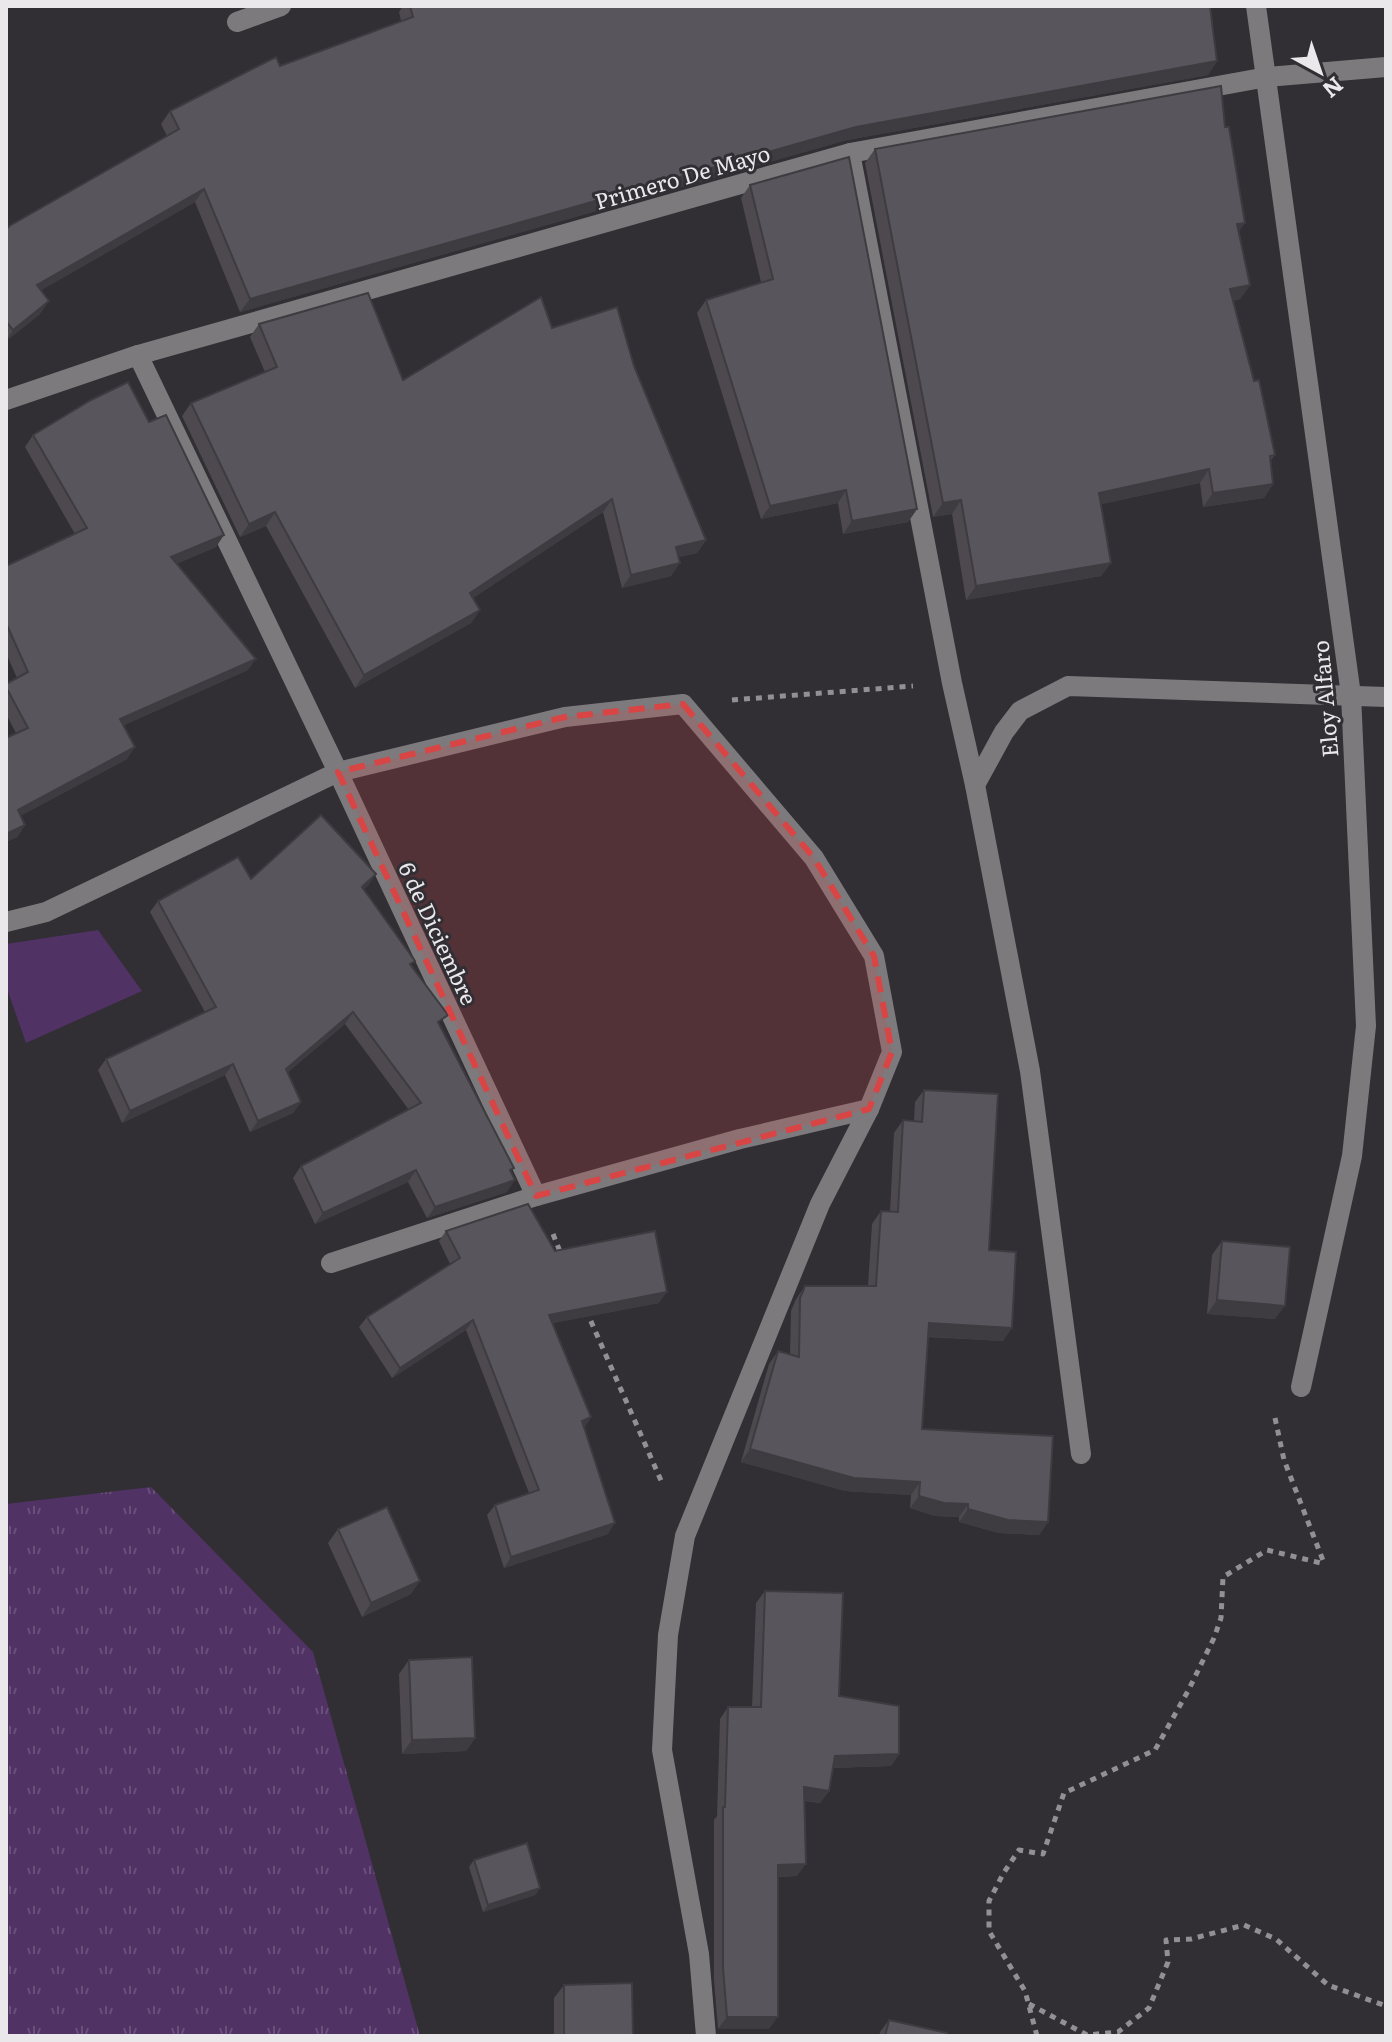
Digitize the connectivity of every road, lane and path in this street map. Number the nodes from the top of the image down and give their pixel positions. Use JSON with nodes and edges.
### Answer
{"nodes":[{"id":1,"x":281,"y":6,"type":"edge"},
{"id":2,"x":1256,"y":6,"type":"edge"},
{"id":3,"x":237,"y":22,"type":"dead end"},
{"id":4,"x":1386,"y":67,"type":"edge"},
{"id":5,"x":1267,"y":77,"type":"junction"},
{"id":6,"x":850,"y":153,"type":"junction"},
{"id":7,"x":138,"y":355,"type":"junction"},
{"id":8,"x":6,"y":400,"type":"edge"},
{"id":9,"x":952,"y":683,"type":"junction"},
{"id":10,"x":1351,"y":695,"type":"junction"},
{"id":11,"x":1386,"y":697,"type":"edge"},
{"id":12,"x":683,"y":704,"type":"junction"},
{"id":13,"x":338,"y":772,"type":"junction"},
{"id":14,"x":975,"y":785,"type":"junction"},
{"id":15,"x":6,"y":922,"type":"edge"},
{"id":16,"x":869,"y":1109,"type":"junction"},
{"id":17,"x":536,"y":1196,"type":"junction"},
{"id":18,"x":331,"y":1263,"type":"dead end"},
{"id":19,"x":567,"y":1267,"type":"edge"},
{"id":20,"x":586,"y":1309,"type":"edge"},
{"id":21,"x":1301,"y":1387,"type":"joint"},
{"id":22,"x":1081,"y":1454,"type":"dead end"},
{"id":23,"x":685,"y":1536,"type":"junction"},
{"id":24,"x":1028,"y":2004,"type":"junction"},
{"id":25,"x":1386,"y":2006,"type":"edge"},
{"id":26,"x":706,"y":2036,"type":"edge"},
{"id":27,"x":1037,"y":2036,"type":"edge"}],
"edges":[{"from":1,"to":3,"type":"street"},
{"from":2,"to":5,"type":"street","name":"Eloy Alfaro"},
{"from":4,"to":5,"type":"street","name":"Primero De Mayo"},
{"from":5,"to":6,"type":"street","name":"Primero De Mayo"},
{"from":5,"to":10,"type":"street","name":"Eloy Alfaro"},
{"from":6,"to":7,"type":"street","name":"Primero De Mayo"},
{"from":6,"to":9,"type":"street"},
{"from":7,"to":8,"type":"street","name":"Primero De Mayo"},
{"from":7,"to":13,"type":"street","name":"6 de Diciembre"},
{"from":9,"to":12,"type":"path"},
{"from":9,"to":14,"type":"street"},
{"from":10,"to":11,"type":"street"},
{"from":10,"to":14,"type":"street"},
{"from":10,"to":21,"type":"street","name":"Eloy Alfaro"},
{"from":12,"to":13,"type":"street"},
{"from":12,"to":16,"type":"street"},
{"from":13,"to":15,"type":"street"},
{"from":13,"to":17,"type":"street","name":"6 de Diciembre"},
{"from":14,"to":22,"type":"street"},
{"from":16,"to":17,"type":"street"},
{"from":16,"to":23,"type":"street"},
{"from":17,"to":18,"type":"street"},
{"from":17,"to":19,"type":"path"},
{"from":20,"to":23,"type":"path"},
{"from":21,"to":24,"type":"path"},
{"from":23,"to":26,"type":"street"},
{"from":24,"to":25,"type":"path"},
{"from":24,"to":27,"type":"path"}]}
